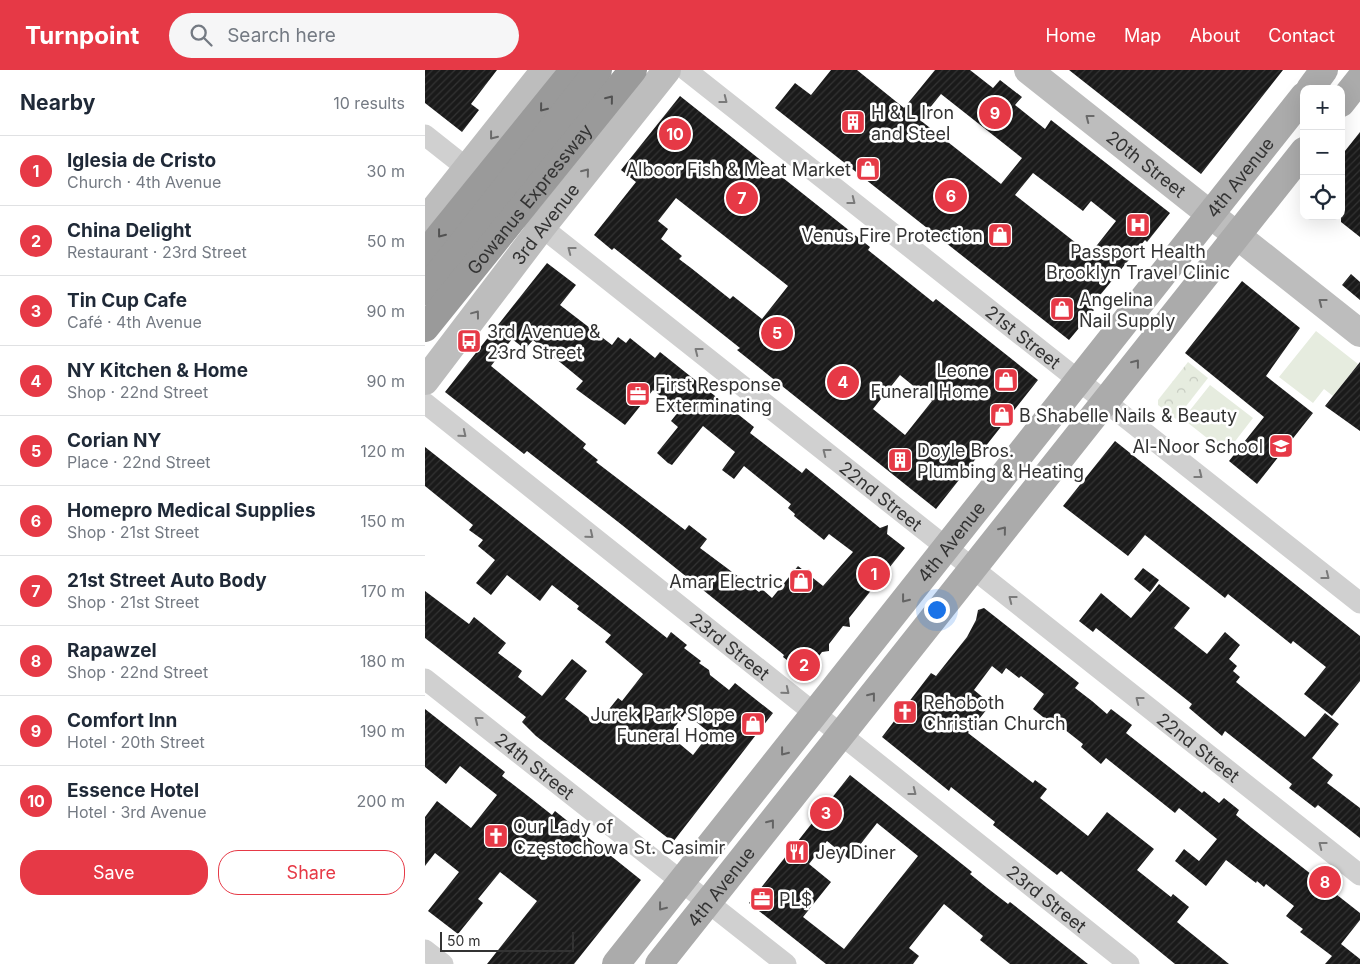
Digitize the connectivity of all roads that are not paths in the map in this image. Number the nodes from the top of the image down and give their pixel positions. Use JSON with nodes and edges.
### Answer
{"nodes":[{"id":1,"x":545,"y":70,"type":"edge"},
{"id":2,"x":574,"y":70,"type":"edge"},
{"id":3,"x":598,"y":70,"type":"edge"},
{"id":4,"x":633,"y":70,"type":"edge"},
{"id":5,"x":667,"y":70,"type":"edge"},
{"id":6,"x":686,"y":70,"type":"edge"},
{"id":7,"x":1028,"y":70,"type":"edge"},
{"id":8,"x":1324,"y":70,"type":"edge"},
{"id":9,"x":1360,"y":80,"type":"edge"},
{"id":10,"x":1313,"y":85,"type":"edge"},
{"id":11,"x":1345,"y":98,"type":"edge"},
{"id":12,"x":1300,"y":101,"type":"edge"},
{"id":13,"x":425,"y":135,"type":"edge"},
{"id":14,"x":1300,"y":155,"type":"edge"},
{"id":15,"x":467,"y":168,"type":"junction"},
{"id":16,"x":1210,"y":214,"type":"junction"},
{"id":17,"x":425,"y":221,"type":"edge"},
{"id":18,"x":542,"y":227,"type":"junction"},
{"id":19,"x":1237,"y":235,"type":"junction"},
{"id":20,"x":425,"y":254,"type":"edge"},
{"id":21,"x":425,"y":291,"type":"edge"},
{"id":22,"x":425,"y":328,"type":"edge"},
{"id":23,"x":1360,"y":333,"type":"edge"},
{"id":24,"x":1079,"y":380,"type":"junction"},
{"id":25,"x":425,"y":381,"type":"edge"},
{"id":26,"x":1106,"y":401,"type":"junction"},
{"id":27,"x":425,"y":403,"type":"edge"},
{"id":28,"x":946,"y":547,"type":"junction"},
{"id":29,"x":973,"y":568,"type":"junction"},
{"id":30,"x":1360,"y":603,"type":"edge"},
{"id":31,"x":425,"y":678,"type":"edge"},
{"id":32,"x":815,"y":714,"type":"junction"},
{"id":33,"x":841,"y":735,"type":"junction"},
{"id":34,"x":1360,"y":875,"type":"edge"},
{"id":35,"x":682,"y":882,"type":"junction"},
{"id":36,"x":708,"y":902,"type":"junction"},
{"id":37,"x":425,"y":950,"type":"edge"},
{"id":38,"x":443,"y":964,"type":"edge"},
{"id":39,"x":616,"y":964,"type":"edge"},
{"id":40,"x":659,"y":964,"type":"edge"},
{"id":41,"x":787,"y":964,"type":"edge"},
{"id":42,"x":1129,"y":964,"type":"edge"}],
"edges":[{"from":1,"to":15,"type":"main road","one_way":true},
{"from":2,"to":20,"type":"highway","one_way":true,"bridge":true},
{"from":3,"to":21,"type":"highway","bridge":true},
{"from":22,"to":4,"type":"highway","name":"Gowanus Expressway","one_way":true,"bridge":true},
{"from":18,"to":5,"type":"main road","name":"3rd Avenue","one_way":true},
{"from":6,"to":24,"type":"street","name":"21st Street","one_way":true},
{"from":16,"to":7,"type":"main road","name":"20th Street","one_way":true},
{"from":8,"to":10,"type":"main road"},
{"from":9,"to":11,"type":"main road"},
{"from":12,"to":16,"type":"main road","name":"4th Avenue"},
{"from":13,"to":15,"type":"street","name":"22nd Street"},
{"from":14,"to":19,"type":"main road","name":"4th Avenue"},
{"from":15,"to":17,"type":"main road"},
{"from":15,"to":18,"type":"street","name":"22nd Street"},
{"from":16,"to":19,"type":"main road","name":"20th Street"},
{"from":16,"to":24,"type":"main road","name":"4th Avenue"},
{"from":25,"to":18,"type":"main road","name":"3rd Avenue","one_way":true},
{"from":28,"to":18,"type":"street","name":"22nd Street","one_way":true},
{"from":23,"to":19,"type":"main road","name":"20th Street","one_way":true},
{"from":26,"to":19,"type":"main road","name":"4th Avenue","one_way":true},
{"from":24,"to":26,"type":"street","name":"21st Street"},
{"from":24,"to":28,"type":"main road","name":"4th Avenue"},
{"from":29,"to":26,"type":"main road","name":"4th Avenue","one_way":true},
{"from":26,"to":30,"type":"street","name":"21st Street","one_way":true},
{"from":27,"to":32,"type":"street","name":"23rd Street","one_way":true},
{"from":28,"to":29,"type":"street","name":"22nd Street"},
{"from":28,"to":32,"type":"main road","name":"4th Avenue","one_way":true},
{"from":33,"to":29,"type":"main road","name":"4th Avenue","one_way":true},
{"from":34,"to":29,"type":"street","name":"22nd Street","one_way":true},
{"from":35,"to":31,"type":"street","name":"24th Street","one_way":true},
{"from":32,"to":33,"type":"street","name":"23rd Street"},
{"from":32,"to":35,"type":"main road","name":"4th Avenue","one_way":true},
{"from":36,"to":33,"type":"main road","name":"4th Avenue","one_way":true},
{"from":33,"to":42,"type":"street","name":"23rd Street","one_way":true},
{"from":35,"to":36,"type":"street","name":"24th Street"},
{"from":35,"to":39,"type":"main road","name":"4th Avenue","one_way":true},
{"from":36,"to":40,"type":"main road","name":"4th Avenue"},
{"from":36,"to":41,"type":"street","name":"24th Street"},
{"from":37,"to":38,"type":"street"}]}
